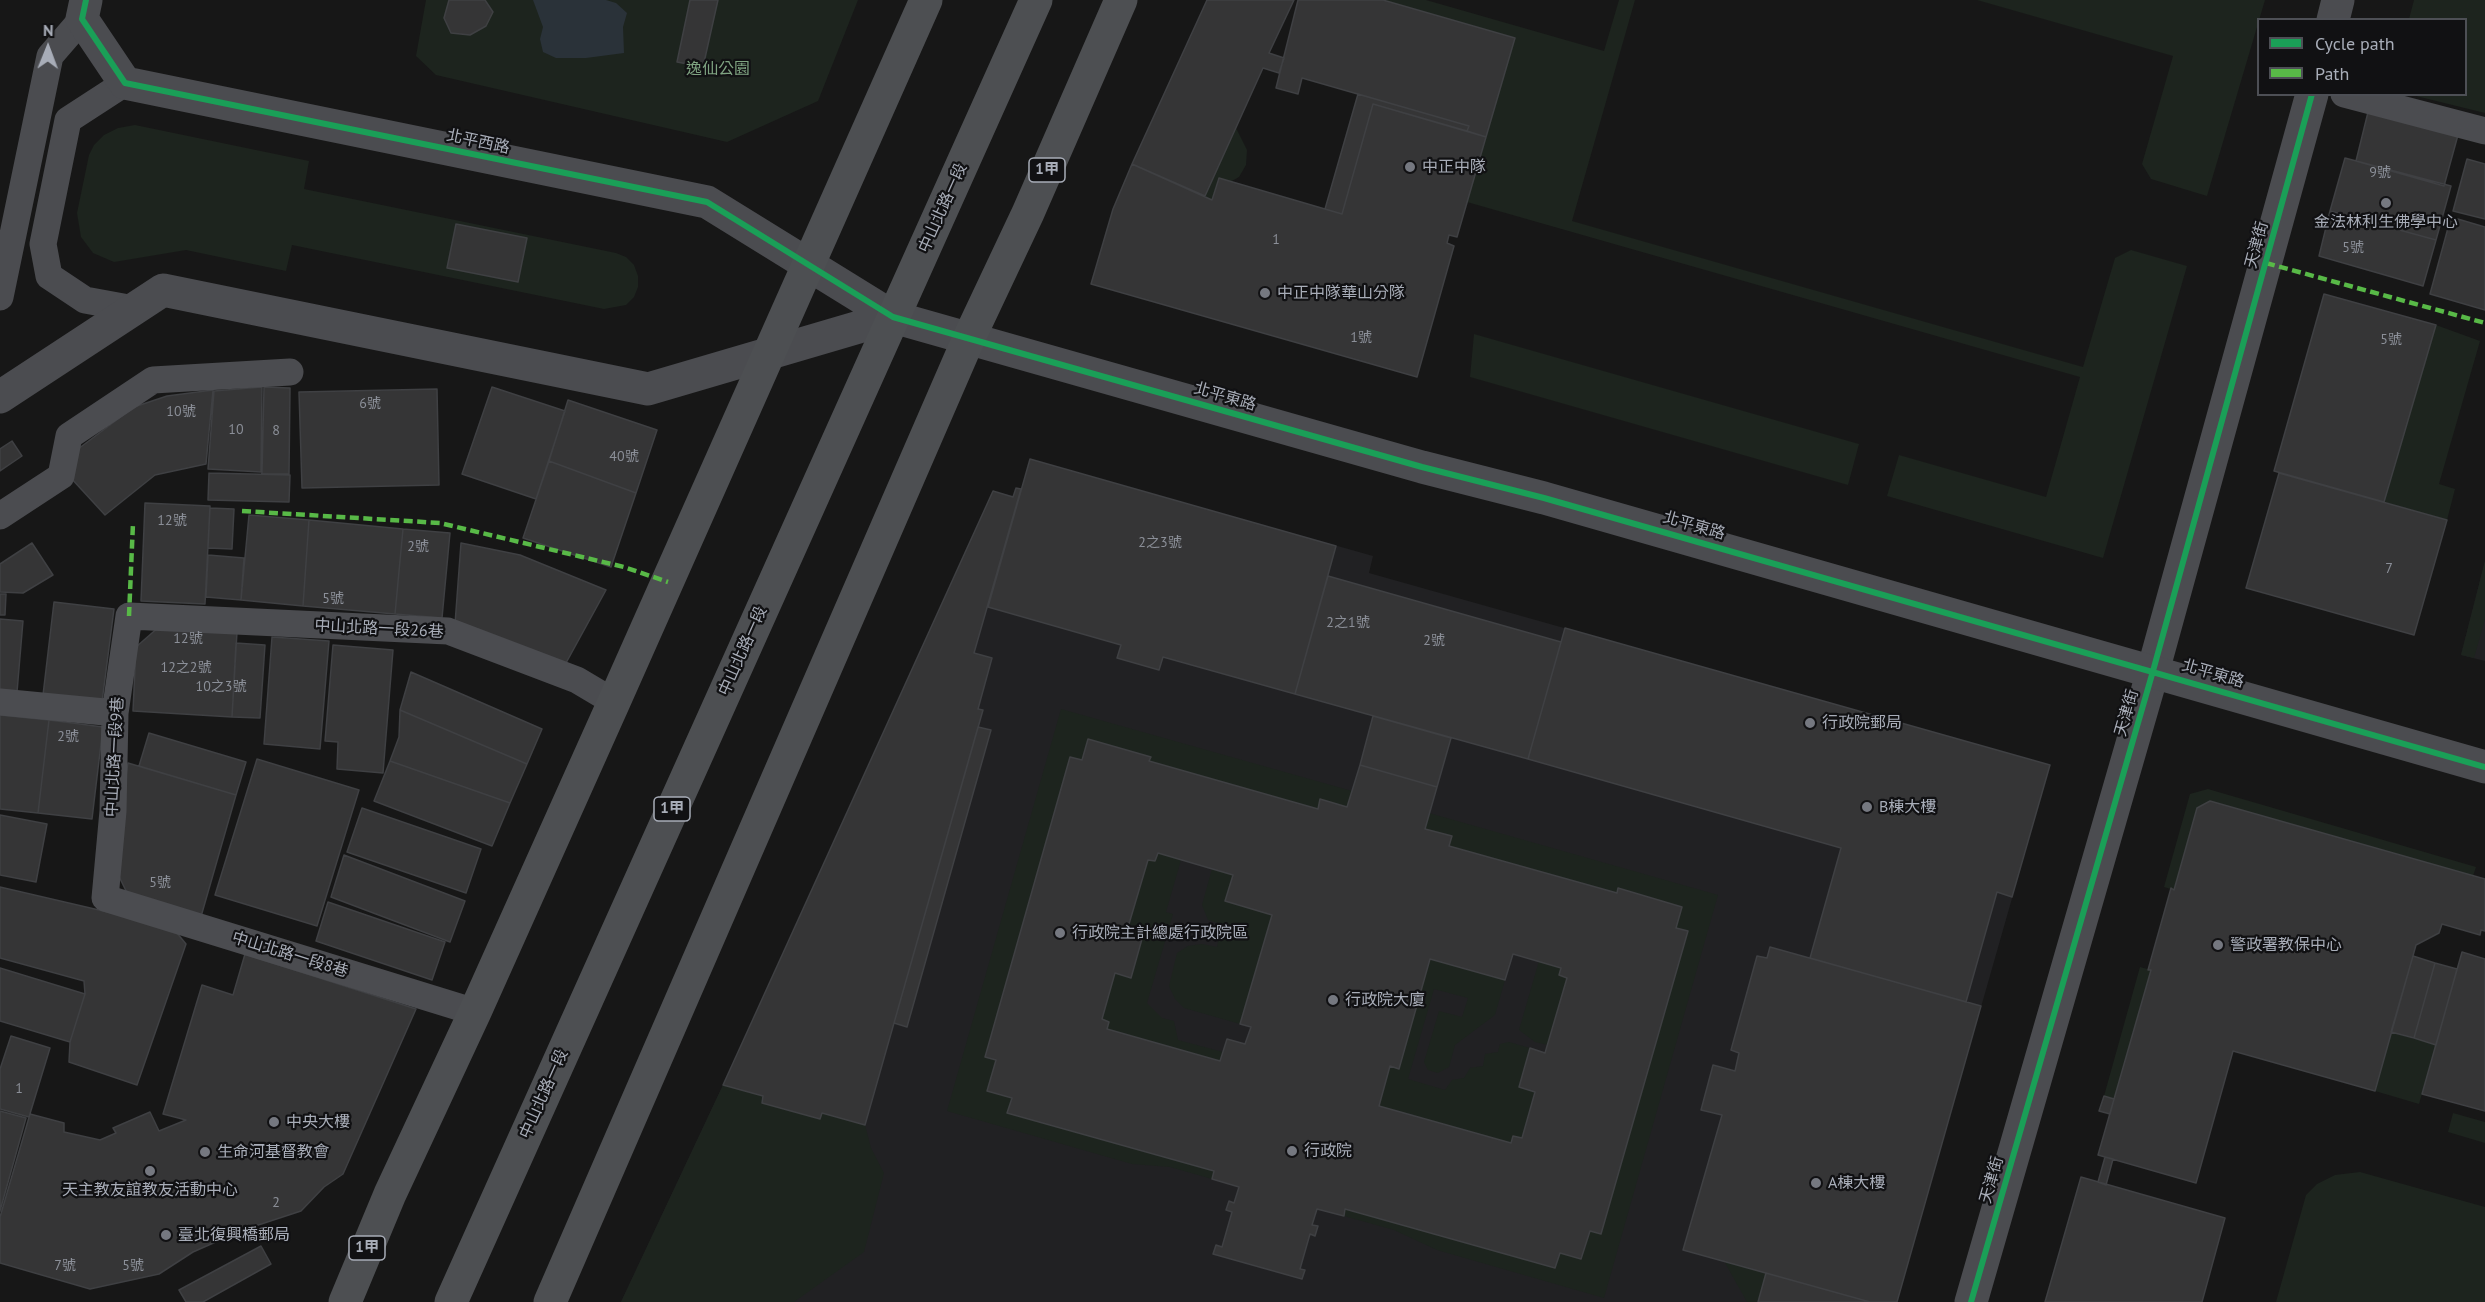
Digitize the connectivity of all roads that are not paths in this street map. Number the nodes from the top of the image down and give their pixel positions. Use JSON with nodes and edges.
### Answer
{"nodes":[{"id":1,"x":926,"y":0,"type":"edge"},
{"id":2,"x":1036,"y":0,"type":"edge"},
{"id":3,"x":1121,"y":0,"type":"edge"},
{"id":4,"x":2338,"y":0,"type":"edge"},
{"id":5,"x":84,"y":10,"type":"edge"},
{"id":6,"x":2334,"y":18,"type":"edge"},
{"id":7,"x":124,"y":83,"type":"junction"},
{"id":8,"x":2311,"y":96,"type":"edge"},
{"id":9,"x":2352,"y":96,"type":"edge"},
{"id":10,"x":2485,"y":131,"type":"edge"},
{"id":11,"x":808,"y":264,"type":"junction"},
{"id":12,"x":0,"y":297,"type":"edge"},
{"id":13,"x":134,"y":309,"type":"junction"},
{"id":14,"x":893,"y":317,"type":"junction"},
{"id":15,"x":969,"y":339,"type":"junction"},
{"id":16,"x":770,"y":353,"type":"junction"},
{"id":17,"x":290,"y":372,"type":"dead end"},
{"id":18,"x":0,"y":396,"type":"edge"},
{"id":19,"x":0,"y":516,"type":"edge"},
{"id":20,"x":129,"y":616,"type":"joint"},
{"id":21,"x":2153,"y":671,"type":"junction"},
{"id":22,"x":0,"y":702,"type":"edge"},
{"id":23,"x":614,"y":702,"type":"junction"},
{"id":24,"x":115,"y":713,"type":"junction"},
{"id":25,"x":2485,"y":767,"type":"edge"},
{"id":26,"x":105,"y":898,"type":"joint"},
{"id":27,"x":475,"y":1012,"type":"junction"},
{"id":28,"x":345,"y":1302,"type":"edge"},
{"id":29,"x":451,"y":1302,"type":"edge"},
{"id":30,"x":550,"y":1302,"type":"edge"},
{"id":31,"x":1971,"y":1302,"type":"edge"}],
"edges":[{"from":1,"to":11,"type":"main road","number":"1甲"},
{"from":2,"to":14,"type":"main road","name":"中山北路一段","number":"1甲"},
{"from":3,"to":15,"type":"main road","number":"1甲"},
{"from":4,"to":6,"type":"street"},
{"from":5,"to":7,"type":"street"},
{"from":5,"to":12,"type":"lane"},
{"from":7,"to":11,"type":"street","name":"北平西路"},
{"from":7,"to":13,"type":"lane"},
{"from":8,"to":21,"type":"street","name":"天津街"},
{"from":9,"to":10,"type":"lane"},
{"from":11,"to":14,"type":"street","name":"北平西路"},
{"from":11,"to":16,"type":"main road","number":"1甲"},
{"from":13,"to":16,"type":"street"},
{"from":13,"to":18,"type":"street"},
{"from":14,"to":15,"type":"street","name":"北平東路"},
{"from":14,"to":16,"type":"street"},
{"from":14,"to":29,"type":"main road","name":"中山北路一段","number":"1甲"},
{"from":15,"to":21,"type":"street","name":"北平東路"},
{"from":15,"to":30,"type":"main road","number":"1甲"},
{"from":16,"to":23,"type":"main road","number":"1甲"},
{"from":17,"to":19,"type":"lane"},
{"from":20,"to":23,"type":"lane","name":"中山北路一段26巷"},
{"from":20,"to":24,"type":"lane","name":"中山北路一段9巷"},
{"from":21,"to":25,"type":"street","name":"北平東路"},
{"from":21,"to":31,"type":"street","name":"天津街"},
{"from":22,"to":24,"type":"lane"},
{"from":23,"to":27,"type":"main road","number":"1甲"},
{"from":24,"to":26,"type":"lane","name":"中山北路一段9巷"},
{"from":26,"to":27,"type":"lane","name":"中山北路一段8巷"},
{"from":27,"to":28,"type":"main road","number":"1甲"}]}
